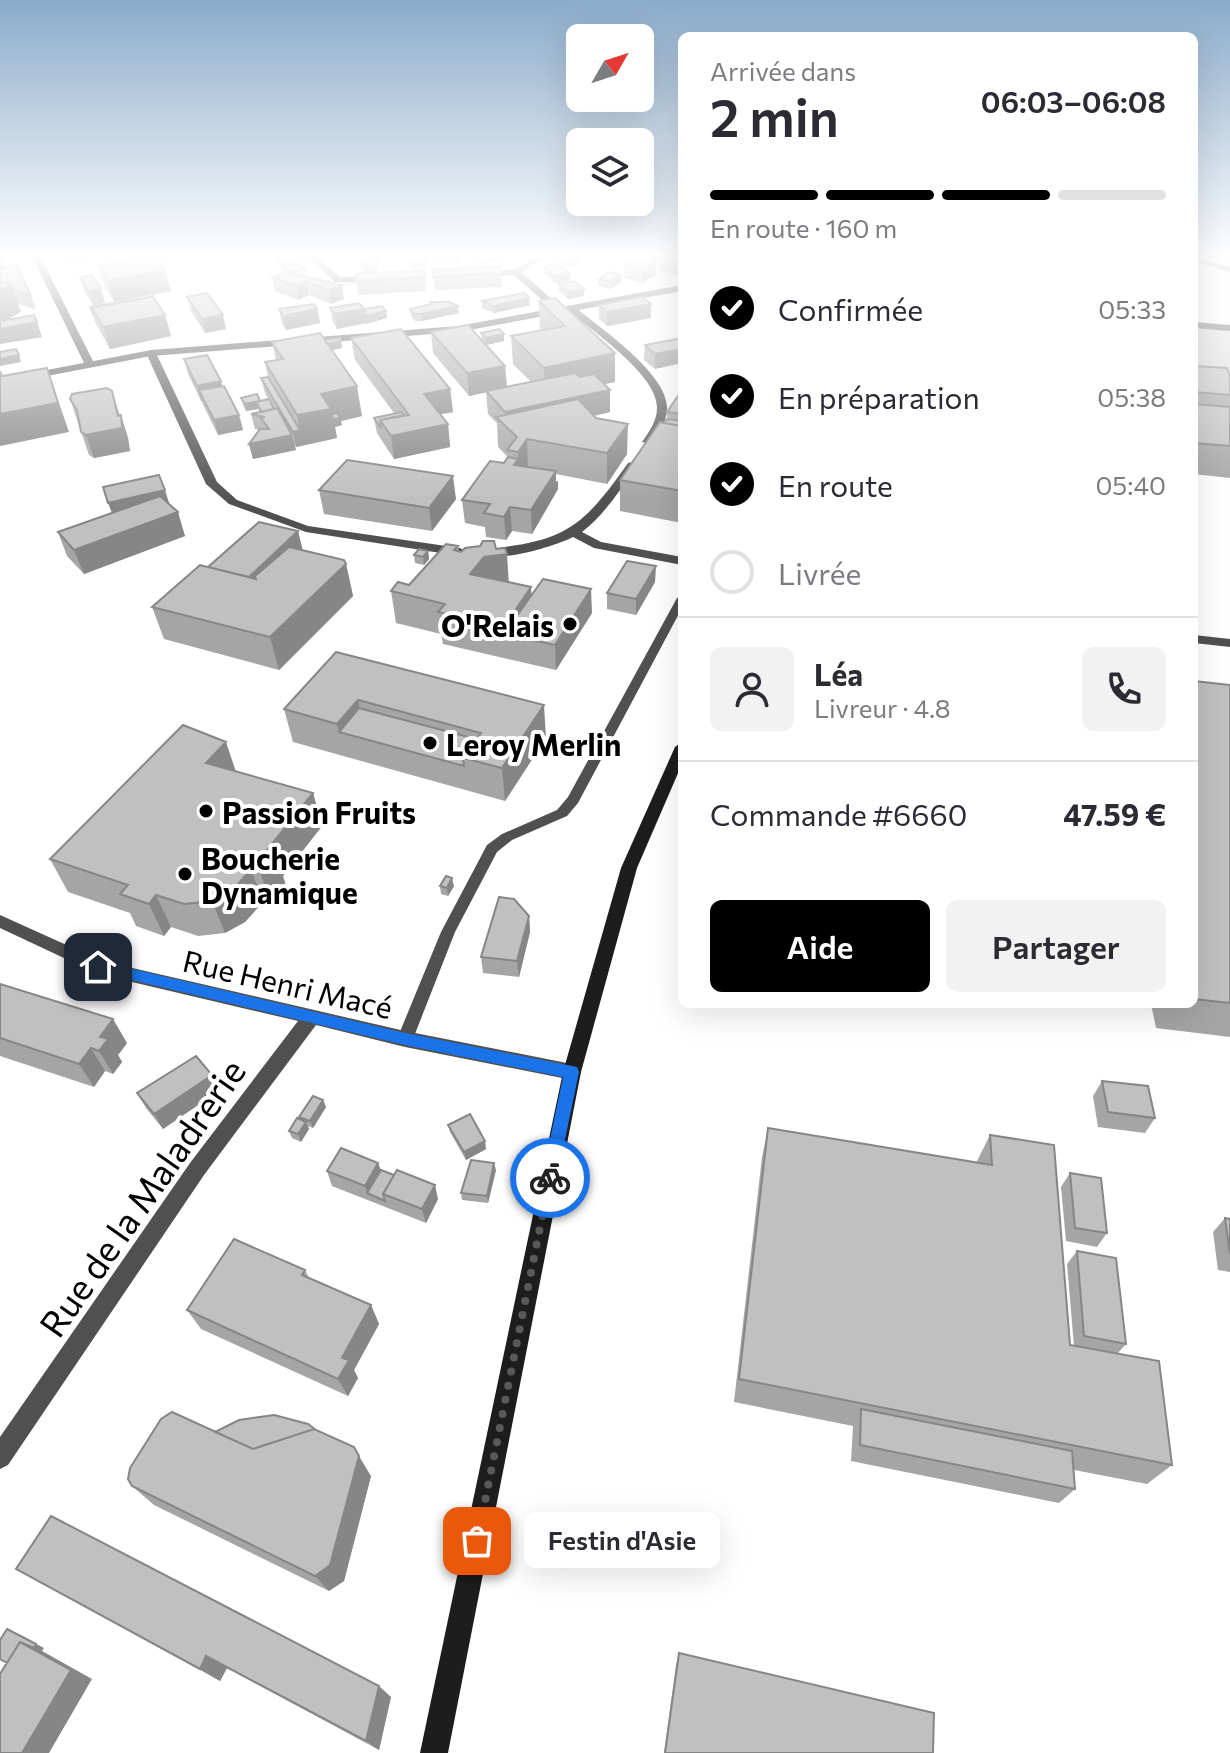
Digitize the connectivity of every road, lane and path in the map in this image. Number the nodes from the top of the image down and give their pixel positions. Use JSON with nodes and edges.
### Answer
{"nodes":[{"id":1,"x":77,"y":338,"type":"edge"},
{"id":2,"x":345,"y":338,"type":"edge"},
{"id":3,"x":603,"y":338,"type":"edge"},
{"id":4,"x":151,"y":353,"type":"junction"},
{"id":5,"x":89,"y":363,"type":"junction"},
{"id":6,"x":0,"y":382,"type":"edge"},
{"id":7,"x":575,"y":533,"type":"junction"},
{"id":8,"x":678,"y":560,"type":"edge"},
{"id":9,"x":678,"y":605,"type":"edge"},
{"id":10,"x":1198,"y":639,"type":"edge"},
{"id":11,"x":1230,"y":643,"type":"edge"},
{"id":12,"x":678,"y":756,"type":"edge"},
{"id":13,"x":0,"y":921,"type":"edge"},
{"id":14,"x":312,"y":1017,"type":"junction"},
{"id":15,"x":405,"y":1039,"type":"junction"},
{"id":16,"x":572,"y":1072,"type":"junction"},
{"id":17,"x":0,"y":1457,"type":"edge"},
{"id":18,"x":434,"y":1753,"type":"edge"}],
"edges":[{"from":1,"to":5,"type":"street"},
{"from":2,"to":4,"type":"street"},
{"from":3,"to":7,"type":"street"},
{"from":4,"to":5,"type":"street"},
{"from":4,"to":7,"type":"street"},
{"from":5,"to":6,"type":"street"},
{"from":7,"to":8,"type":"street"},
{"from":9,"to":15,"type":"lane"},
{"from":10,"to":11,"type":"street"},
{"from":12,"to":16,"type":"main road"},
{"from":13,"to":14,"type":"street","name":"Rue Henri Macé"},
{"from":14,"to":15,"type":"street","name":"Rue Henri Macé"},
{"from":14,"to":17,"type":"street","name":"Rue de la Maladrerie"},
{"from":15,"to":16,"type":"street","name":"Rue Henri Macé"},
{"from":16,"to":18,"type":"main road"}]}
